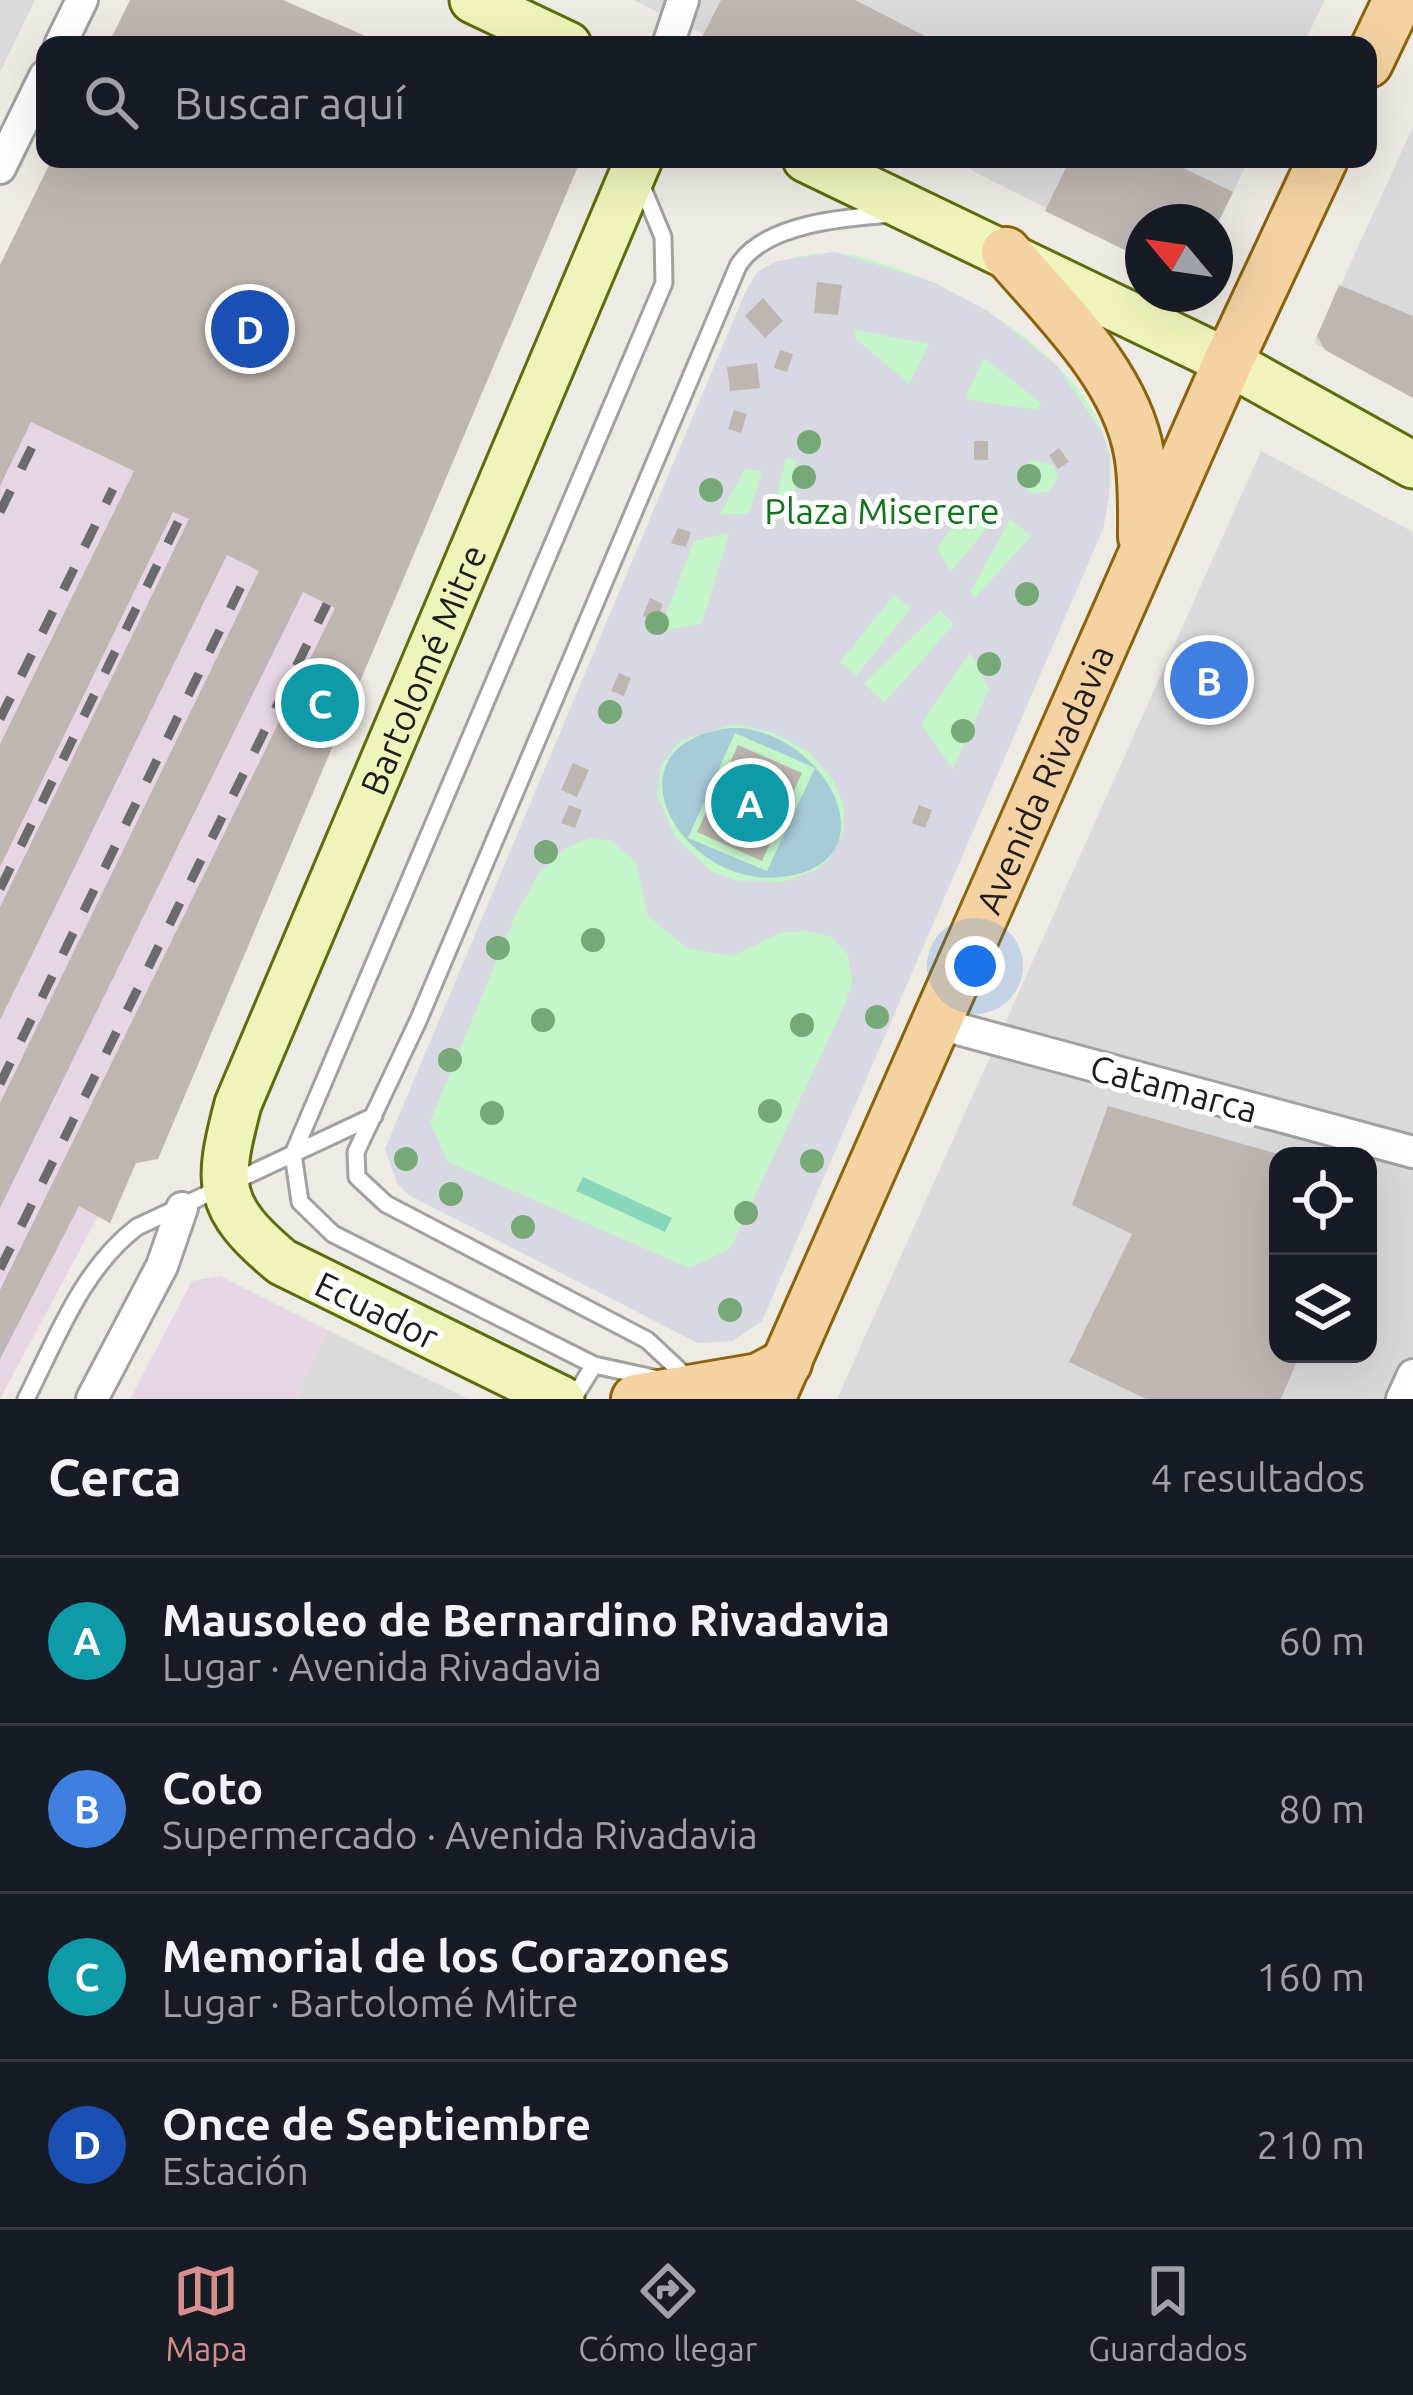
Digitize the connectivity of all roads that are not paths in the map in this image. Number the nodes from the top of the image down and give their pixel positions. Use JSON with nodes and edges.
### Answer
{"nodes":[{"id":1,"x":82,"y":0,"type":"edge"},
{"id":2,"x":472,"y":0,"type":"edge"},
{"id":3,"x":683,"y":0,"type":"edge"},
{"id":4,"x":1398,"y":0,"type":"edge"},
{"id":5,"x":64,"y":36,"type":"edge"},
{"id":6,"x":549,"y":36,"type":"edge"},
{"id":7,"x":671,"y":36,"type":"edge"},
{"id":8,"x":1377,"y":44,"type":"edge"},
{"id":9,"x":36,"y":94,"type":"edge"},
{"id":10,"x":0,"y":168,"type":"edge"},
{"id":11,"x":636,"y":168,"type":"edge"},
{"id":12,"x":638,"y":168,"type":"edge"},
{"id":13,"x":826,"y":168,"type":"edge"},
{"id":14,"x":1319,"y":168,"type":"edge"},
{"id":15,"x":922,"y":212,"type":"junction"},
{"id":16,"x":1006,"y":252,"type":"junction"},
{"id":17,"x":1228,"y":362,"type":"junction"},
{"id":18,"x":1413,"y":466,"type":"edge"},
{"id":19,"x":1143,"y":554,"type":"junction"},
{"id":20,"x":936,"y":1023,"type":"junction"},
{"id":21,"x":374,"y":1116,"type":"junction"},
{"id":22,"x":1413,"y":1152,"type":"edge"},
{"id":23,"x":293,"y":1154,"type":"junction"},
{"id":24,"x":202,"y":1198,"type":"junction"},
{"id":25,"x":594,"y":1365,"type":"junction"},
{"id":26,"x":1413,"y":1375,"type":"edge"},
{"id":27,"x":778,"y":1381,"type":"edge"},
{"id":28,"x":698,"y":1388,"type":"junction"},
{"id":29,"x":26,"y":1399,"type":"edge"},
{"id":30,"x":92,"y":1399,"type":"edge"},
{"id":31,"x":561,"y":1399,"type":"edge"},
{"id":32,"x":572,"y":1399,"type":"edge"},
{"id":33,"x":636,"y":1399,"type":"edge"},
{"id":34,"x":1402,"y":1399,"type":"edge"}],
"edges":[{"from":1,"to":5,"type":"street"},
{"from":2,"to":6,"type":"main road"},
{"from":3,"to":7,"type":"street"},
{"from":4,"to":8,"type":"main road"},
{"from":9,"to":10,"type":"street"},
{"from":11,"to":24,"type":"main road","name":"Bartolomé Mitre"},
{"from":12,"to":23,"type":"lane"},
{"from":13,"to":15,"type":"main road"},
{"from":14,"to":17,"type":"main road","name":"Avenida Rivadavia"},
{"from":15,"to":16,"type":"main road"},
{"from":15,"to":21,"type":"lane"},
{"from":16,"to":17,"type":"main road"},
{"from":16,"to":19,"type":"main road"},
{"from":17,"to":18,"type":"main road"},
{"from":17,"to":19,"type":"main road","name":"Avenida Rivadavia"},
{"from":19,"to":20,"type":"main road","name":"Avenida Rivadavia"},
{"from":20,"to":22,"type":"street","name":"Catamarca"},
{"from":20,"to":27,"type":"main road","name":"Avenida Rivadavia"},
{"from":21,"to":23,"type":"lane"},
{"from":21,"to":28,"type":"lane"},
{"from":23,"to":24,"type":"lane"},
{"from":23,"to":25,"type":"lane"},
{"from":24,"to":29,"type":"lane"},
{"from":24,"to":30,"type":"street"},
{"from":24,"to":31,"type":"main road","name":"Ecuador"},
{"from":25,"to":28,"type":"lane"},
{"from":25,"to":32,"type":"lane"},
{"from":26,"to":34,"type":"street"},
{"from":27,"to":28,"type":"main road"},
{"from":28,"to":33,"type":"main road"}]}
